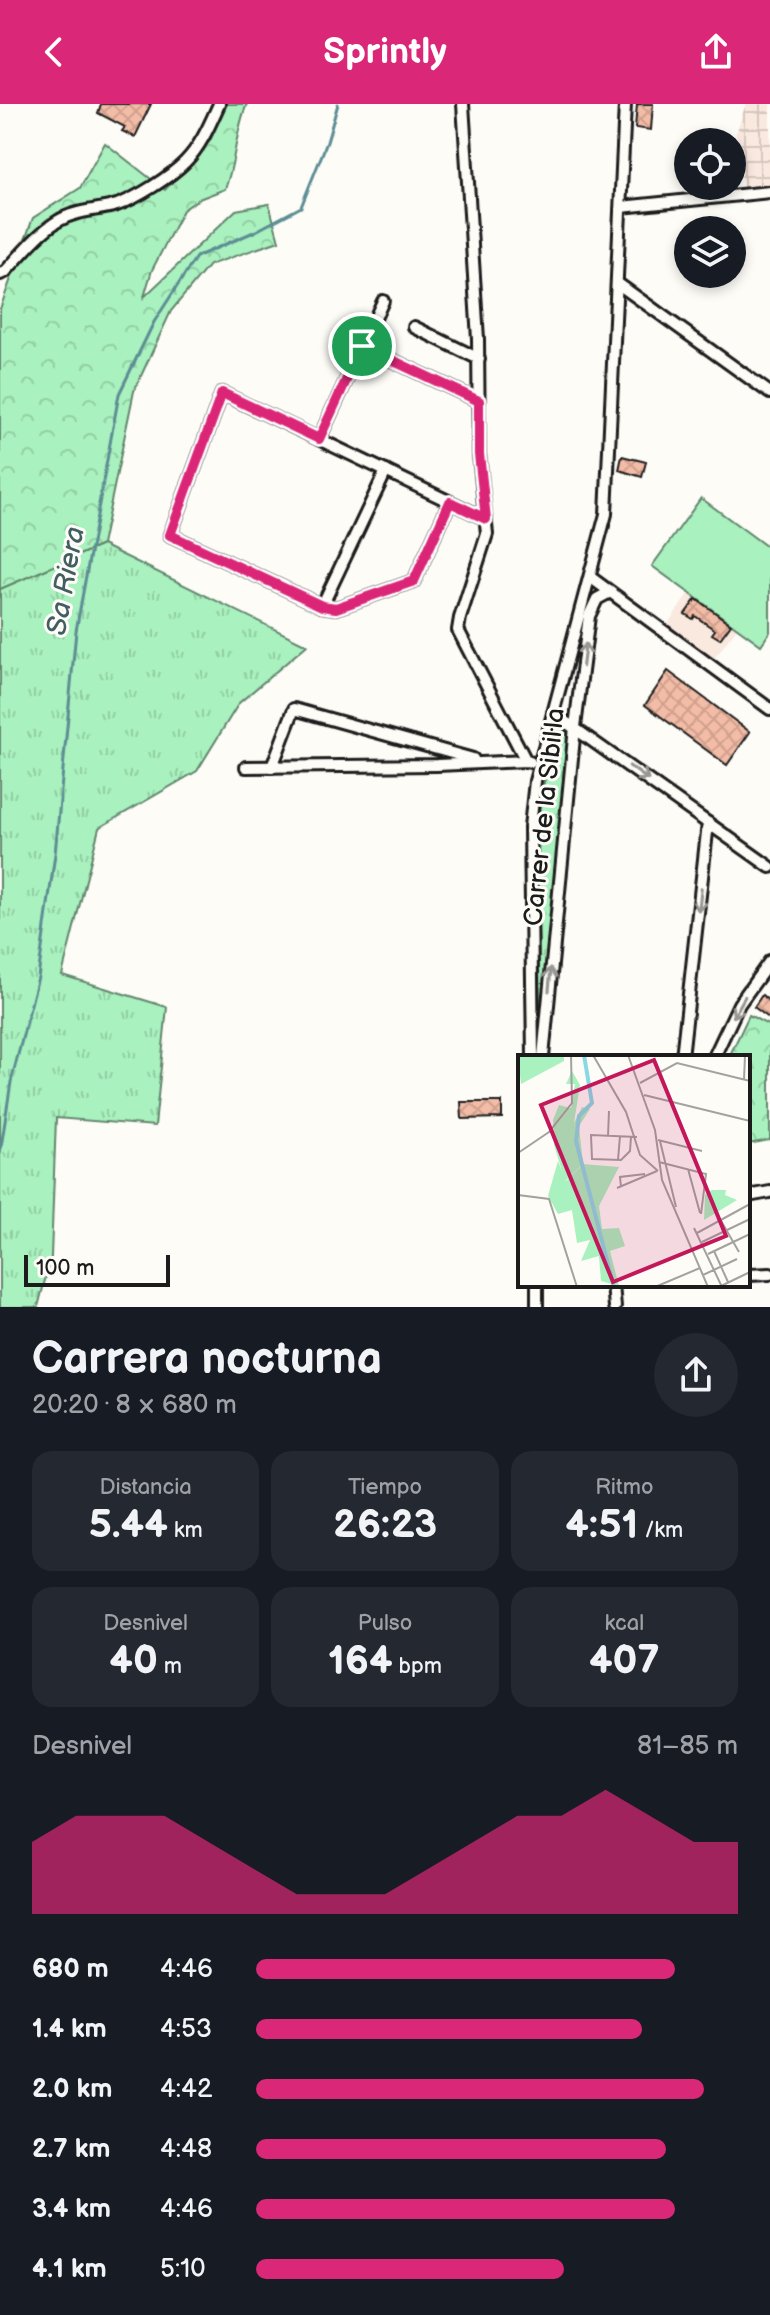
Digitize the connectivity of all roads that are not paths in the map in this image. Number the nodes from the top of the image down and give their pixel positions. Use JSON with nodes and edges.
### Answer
{"nodes":[{"id":1,"x":219,"y":104,"type":"edge"},
{"id":2,"x":463,"y":104,"type":"edge"},
{"id":3,"x":625,"y":104,"type":"edge"},
{"id":4,"x":770,"y":192,"type":"edge"},
{"id":5,"x":621,"y":207,"type":"junction"},
{"id":6,"x":0,"y":274,"type":"edge"},
{"id":7,"x":617,"y":283,"type":"junction"},
{"id":8,"x":383,"y":301,"type":"dead end"},
{"id":9,"x":414,"y":327,"type":"dead end"},
{"id":10,"x":362,"y":346,"type":"junction"},
{"id":11,"x":479,"y":359,"type":"junction"},
{"id":12,"x":770,"y":393,"type":"edge"},
{"id":13,"x":479,"y":401,"type":"junction"},
{"id":14,"x":319,"y":439,"type":"junction"},
{"id":15,"x":386,"y":471,"type":"junction"},
{"id":16,"x":450,"y":502,"type":"junction"},
{"id":17,"x":486,"y":519,"type":"junction"},
{"id":18,"x":590,"y":577,"type":"junction"},
{"id":19,"x":610,"y":592,"type":"junction"},
{"id":20,"x":322,"y":606,"type":"junction"},
{"id":21,"x":770,"y":709,"type":"edge"},
{"id":22,"x":553,"y":713,"type":"junction"},
{"id":23,"x":575,"y":727,"type":"junction"},
{"id":24,"x":526,"y":761,"type":"junction"},
{"id":25,"x":483,"y":762,"type":"junction"},
{"id":26,"x":246,"y":767,"type":"dead end"},
{"id":27,"x":272,"y":767,"type":"junction"},
{"id":28,"x":539,"y":767,"type":"junction"},
{"id":29,"x":708,"y":823,"type":"junction"},
{"id":30,"x":770,"y":867,"type":"edge"},
{"id":31,"x":770,"y":961,"type":"edge"},
{"id":32,"x":533,"y":1055,"type":"edge"},
{"id":33,"x":543,"y":1055,"type":"edge"},
{"id":34,"x":682,"y":1055,"type":"edge"},
{"id":35,"x":715,"y":1055,"type":"edge"},
{"id":36,"x":770,"y":1192,"type":"edge"},
{"id":37,"x":750,"y":1196,"type":"edge"},
{"id":38,"x":770,"y":1274,"type":"edge"},
{"id":39,"x":750,"y":1275,"type":"edge"},
{"id":40,"x":613,"y":1287,"type":"edge"},
{"id":41,"x":615,"y":1307,"type":"edge"}],
"edges":[{"from":1,"to":6,"type":"street"},
{"from":2,"to":11,"type":"street"},
{"from":3,"to":5,"type":"street"},
{"from":4,"to":5,"type":"street"},
{"from":5,"to":7,"type":"street"},
{"from":7,"to":12,"type":"street"},
{"from":7,"to":18,"type":"street"},
{"from":8,"to":10,"type":"street"},
{"from":9,"to":11,"type":"street"},
{"from":10,"to":13,"type":"street"},
{"from":10,"to":14,"type":"street"},
{"from":11,"to":13,"type":"street"},
{"from":13,"to":17,"type":"street"},
{"from":14,"to":15,"type":"street"},
{"from":14,"to":20,"type":"street"},
{"from":15,"to":16,"type":"street"},
{"from":15,"to":20,"type":"street"},
{"from":16,"to":17,"type":"street"},
{"from":16,"to":20,"type":"street"},
{"from":17,"to":24,"type":"street"},
{"from":18,"to":19,"type":"street"},
{"from":18,"to":22,"type":"street"},
{"from":19,"to":21,"type":"street"},
{"from":23,"to":19,"type":"street","name":"Carrer de la Sibil·la","one_way":true},
{"from":22,"to":23,"type":"street"},
{"from":22,"to":28,"type":"street"},
{"from":23,"to":29,"type":"street","one_way":true},
{"from":33,"to":23,"type":"street","name":"Carrer de la Sibil·la","one_way":true},
{"from":24,"to":25,"type":"street"},
{"from":24,"to":28,"type":"street"},
{"from":25,"to":27,"type":"street"},
{"from":25,"to":27,"type":"street"},
{"from":26,"to":27,"type":"street"},
{"from":28,"to":32,"type":"street"},
{"from":29,"to":30,"type":"street"},
{"from":29,"to":34,"type":"street","one_way":true},
{"from":31,"to":35,"type":"street","one_way":true},
{"from":36,"to":37,"type":"street"},
{"from":38,"to":39,"type":"street"},
{"from":40,"to":41,"type":"street"}]}
